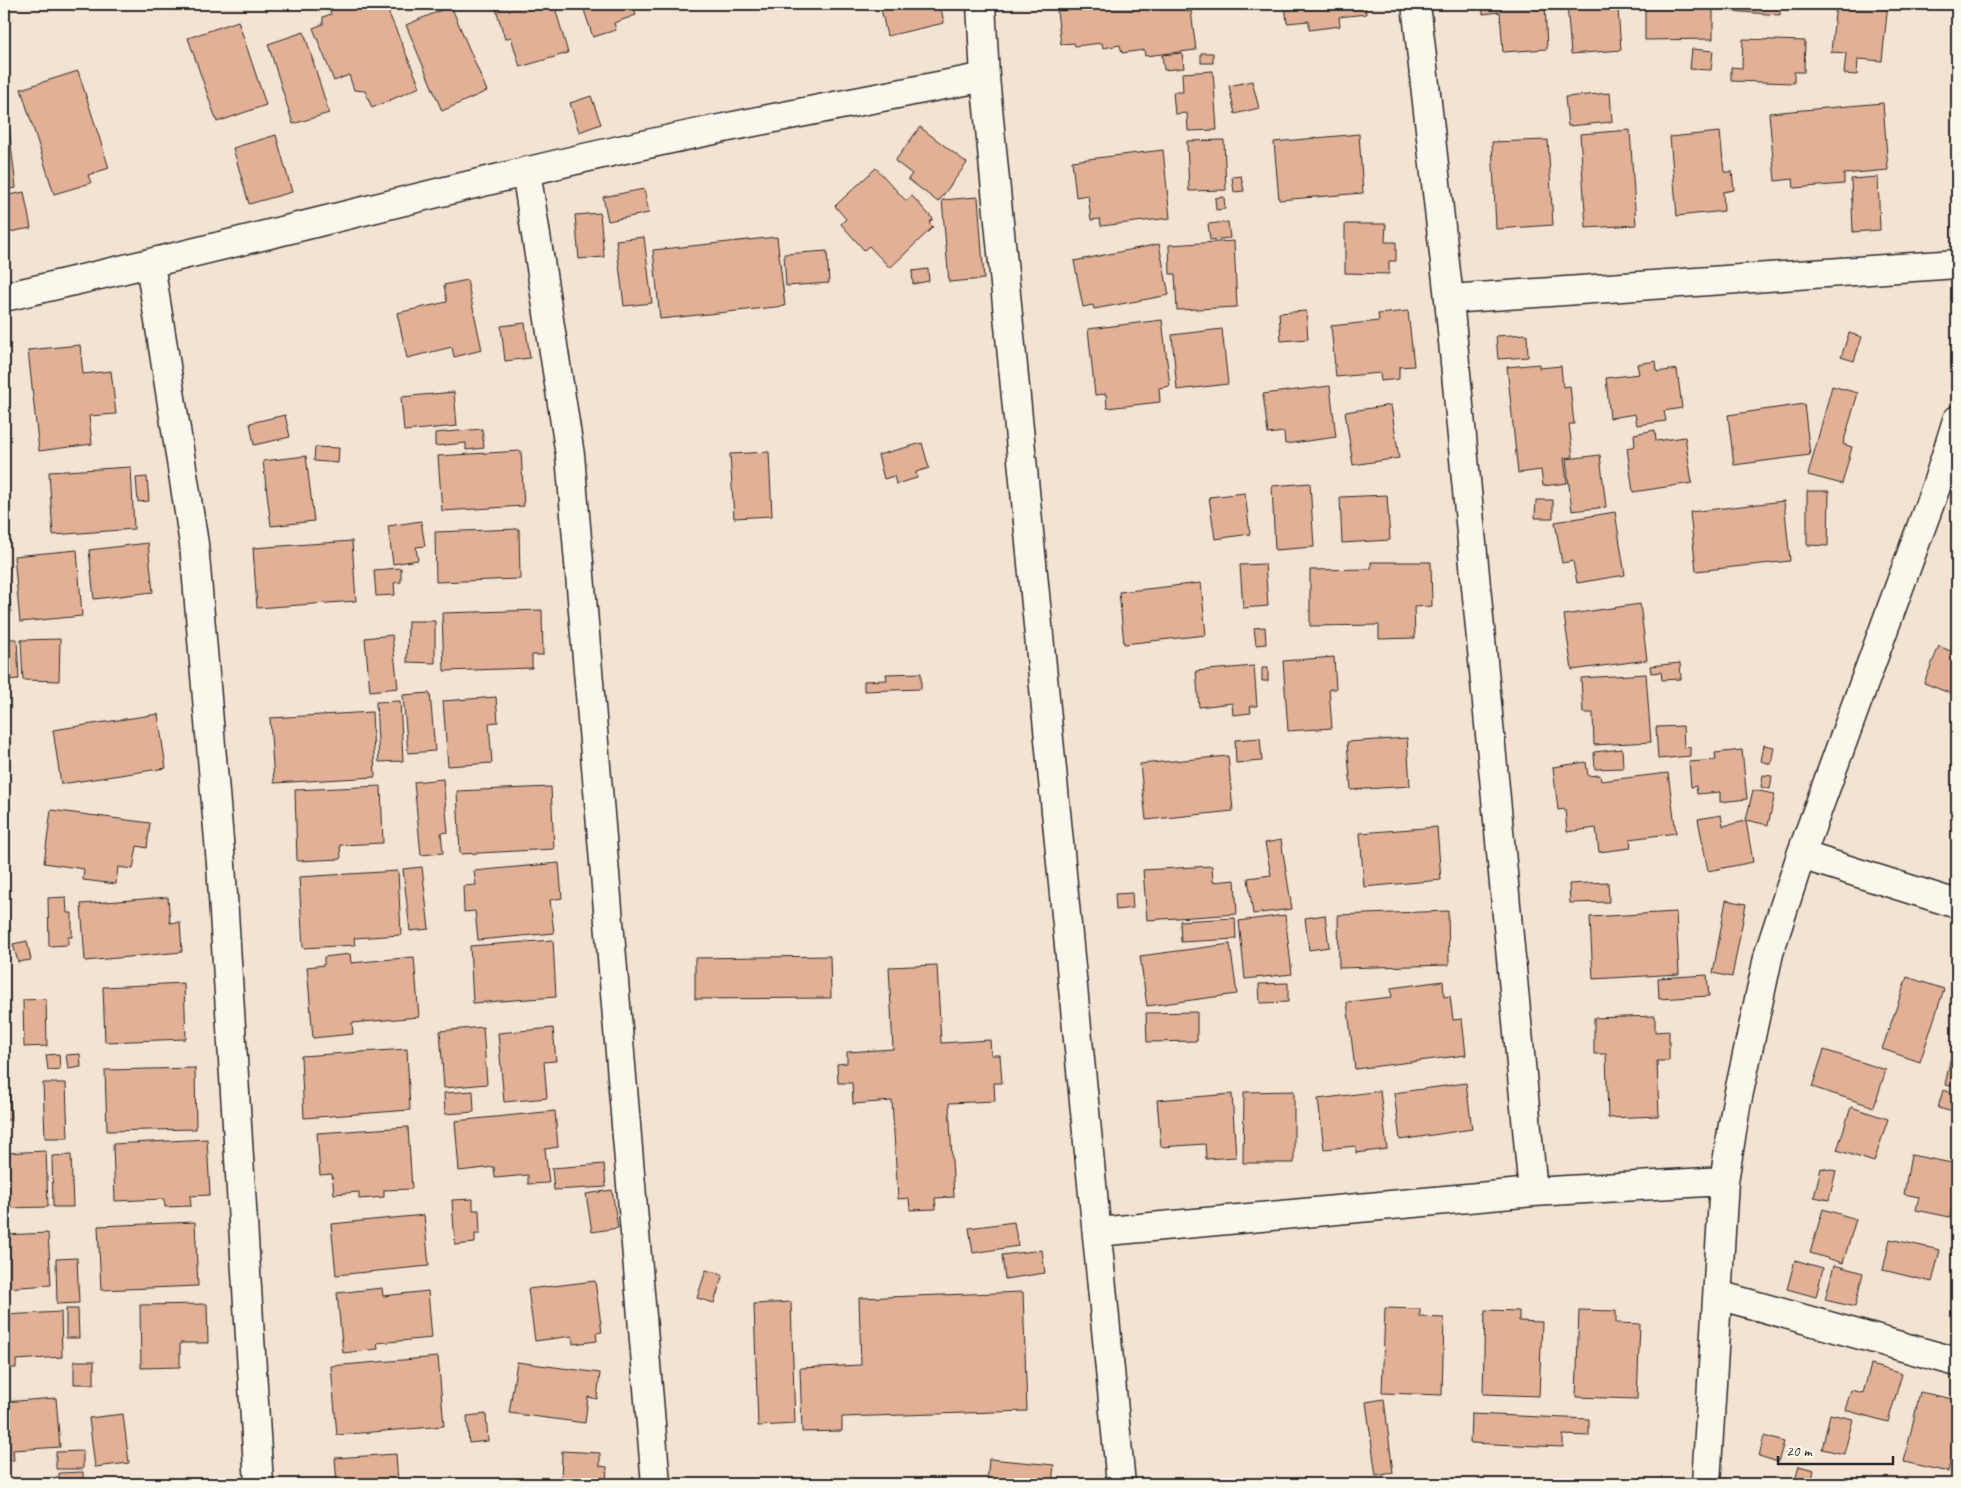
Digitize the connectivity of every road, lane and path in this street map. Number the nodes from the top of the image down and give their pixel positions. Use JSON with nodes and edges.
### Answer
{"nodes":[{"id":1,"x":981,"y":4,"type":"edge"},
{"id":2,"x":1416,"y":4,"type":"edge"},
{"id":3,"x":985,"y":77,"type":"junction"},
{"id":4,"x":526,"y":171,"type":"junction"},
{"id":5,"x":150,"y":264,"type":"junction"},
{"id":6,"x":1957,"y":264,"type":"edge"},
{"id":7,"x":4,"y":297,"type":"edge"},
{"id":8,"x":1449,"y":299,"type":"junction"},
{"id":9,"x":1957,"y":420,"type":"edge"},
{"id":10,"x":1801,"y":855,"type":"junction"},
{"id":11,"x":1957,"y":904,"type":"edge"},
{"id":12,"x":1724,"y":1182,"type":"junction"},
{"id":13,"x":1533,"y":1192,"type":"junction"},
{"id":14,"x":1097,"y":1232,"type":"junction"},
{"id":15,"x":1718,"y":1295,"type":"junction"},
{"id":16,"x":1957,"y":1362,"type":"edge"},
{"id":17,"x":259,"y":1484,"type":"edge"},
{"id":18,"x":656,"y":1484,"type":"edge"},
{"id":19,"x":1121,"y":1484,"type":"edge"},
{"id":20,"x":1706,"y":1484,"type":"edge"}],
"edges":[{"from":1,"to":3,"type":"street"},
{"from":2,"to":8,"type":"street"},
{"from":3,"to":4,"type":"street"},
{"from":3,"to":14,"type":"street"},
{"from":4,"to":5,"type":"street"},
{"from":4,"to":18,"type":"street"},
{"from":5,"to":7,"type":"street"},
{"from":5,"to":17,"type":"street"},
{"from":6,"to":8,"type":"street"},
{"from":8,"to":13,"type":"street"},
{"from":9,"to":10,"type":"street"},
{"from":10,"to":11,"type":"street"},
{"from":10,"to":12,"type":"street"},
{"from":12,"to":13,"type":"street"},
{"from":12,"to":15,"type":"street"},
{"from":13,"to":14,"type":"street"},
{"from":14,"to":19,"type":"street"},
{"from":15,"to":16,"type":"street"},
{"from":15,"to":20,"type":"street"}]}
